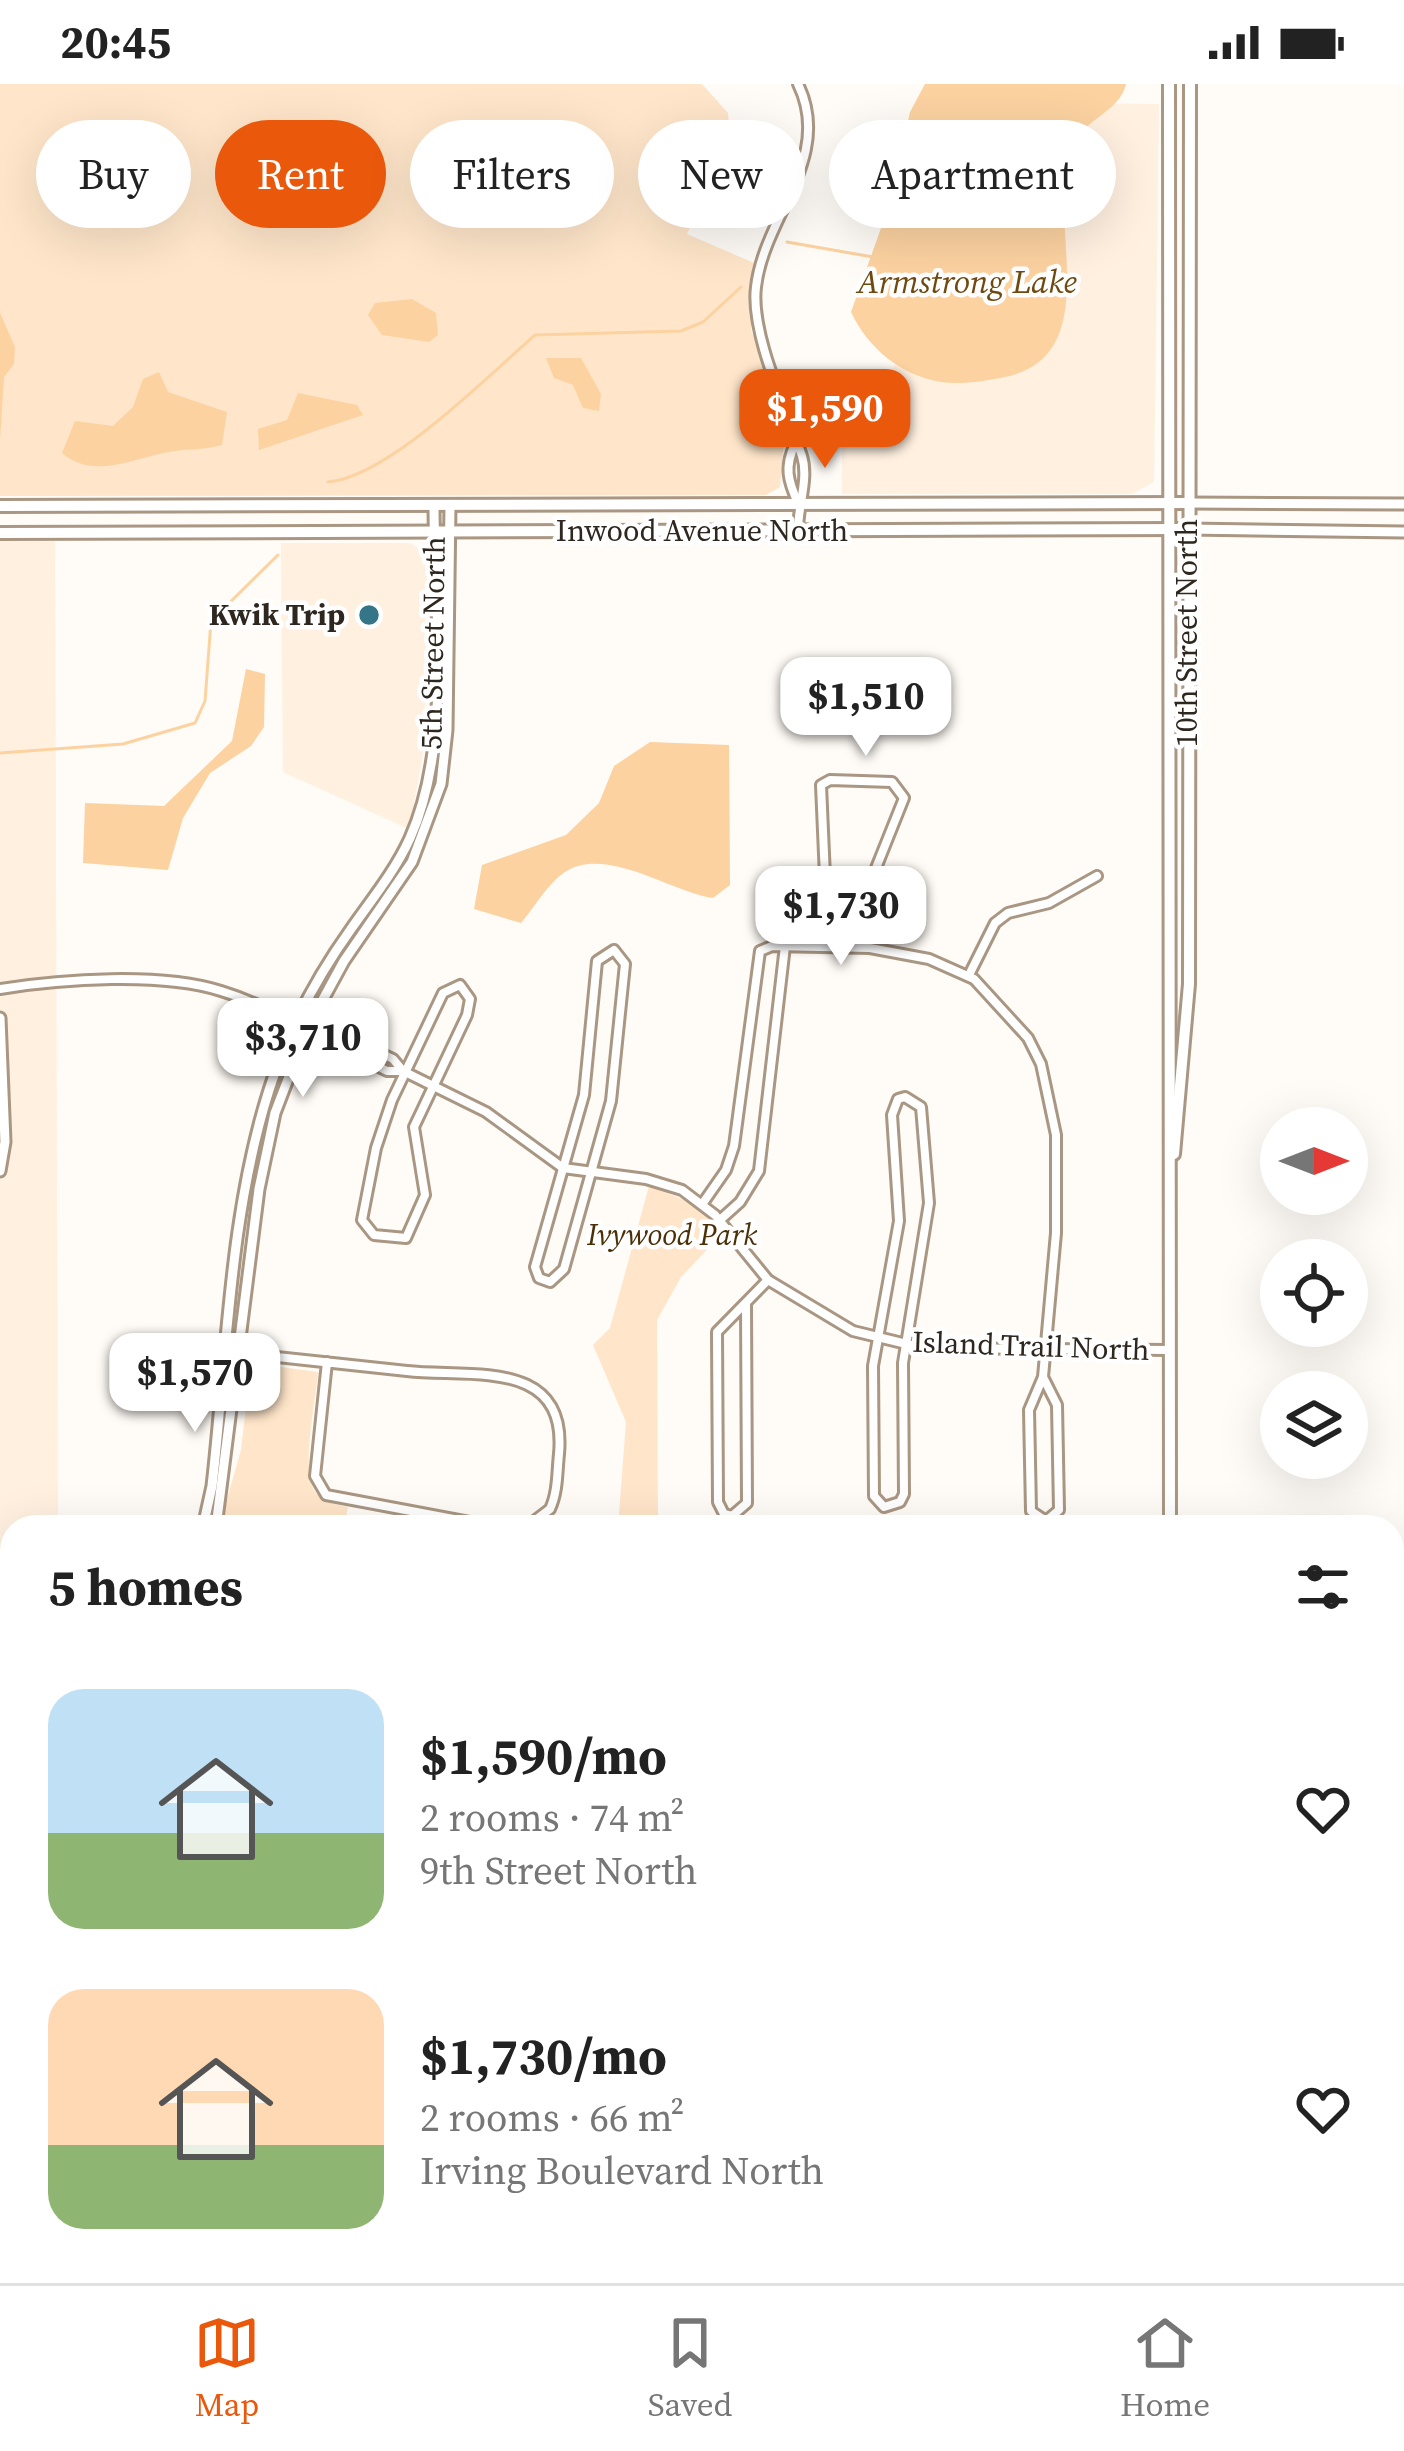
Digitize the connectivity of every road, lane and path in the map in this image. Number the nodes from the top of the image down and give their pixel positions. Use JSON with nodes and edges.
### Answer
{"nodes":[{"id":1,"x":798,"y":84,"type":"edge"},
{"id":2,"x":1169,"y":84,"type":"edge"},
{"id":3,"x":1190,"y":84,"type":"edge"},
{"id":4,"x":795,"y":443,"type":"junction"},
{"id":5,"x":798,"y":503,"type":"junction"},
{"id":6,"x":1187,"y":503,"type":"junction"},
{"id":7,"x":1168,"y":504,"type":"junction"},
{"id":8,"x":1404,"y":504,"type":"edge"},
{"id":9,"x":434,"y":505,"type":"junction"},
{"id":10,"x":450,"y":505,"type":"junction"},
{"id":11,"x":0,"y":506,"type":"edge"},
{"id":12,"x":1167,"y":528,"type":"junction"},
{"id":13,"x":1187,"y":529,"type":"junction"},
{"id":14,"x":798,"y":530,"type":"junction"},
{"id":15,"x":434,"y":532,"type":"junction"},
{"id":16,"x":450,"y":532,"type":"junction"},
{"id":17,"x":1404,"y":532,"type":"edge"},
{"id":18,"x":0,"y":533,"type":"edge"},
{"id":19,"x":1096,"y":876,"type":"dead end"},
{"id":20,"x":785,"y":946,"type":"junction"},
{"id":21,"x":828,"y":946,"type":"junction"},
{"id":22,"x":852,"y":947,"type":"junction"},
{"id":23,"x":969,"y":975,"type":"junction"},
{"id":24,"x":0,"y":989,"type":"edge"},
{"id":25,"x":0,"y":1018,"type":"edge"},
{"id":26,"x":311,"y":1020,"type":"junction"},
{"id":27,"x":296,"y":1023,"type":"junction"},
{"id":28,"x":306,"y":1031,"type":"junction"},
{"id":29,"x":404,"y":1071,"type":"junction"},
{"id":30,"x":430,"y":1084,"type":"junction"},
{"id":31,"x":563,"y":1168,"type":"junction"},
{"id":32,"x":0,"y":1171,"type":"edge"},
{"id":33,"x":592,"y":1175,"type":"junction"},
{"id":34,"x":1170,"y":1181,"type":"junction"},
{"id":35,"x":703,"y":1203,"type":"junction"},
{"id":36,"x":720,"y":1220,"type":"junction"},
{"id":37,"x":769,"y":1280,"type":"junction"},
{"id":38,"x":746,"y":1305,"type":"junction"},
{"id":39,"x":878,"y":1339,"type":"junction"},
{"id":40,"x":906,"y":1344,"type":"junction"},
{"id":41,"x":214,"y":1350,"type":"dead end"},
{"id":42,"x":1043,"y":1350,"type":"junction"},
{"id":43,"x":1169,"y":1350,"type":"junction"},
{"id":44,"x":227,"y":1352,"type":"junction"},
{"id":45,"x":240,"y":1353,"type":"junction"},
{"id":46,"x":327,"y":1362,"type":"junction"},
{"id":47,"x":1043,"y":1377,"type":"junction"},
{"id":48,"x":205,"y":1515,"type":"edge"},
{"id":49,"x":218,"y":1515,"type":"edge"},
{"id":50,"x":432,"y":1515,"type":"edge"},
{"id":51,"x":541,"y":1515,"type":"edge"},
{"id":52,"x":728,"y":1515,"type":"edge"},
{"id":53,"x":733,"y":1515,"type":"edge"},
{"id":54,"x":1037,"y":1515,"type":"edge"},
{"id":55,"x":1053,"y":1515,"type":"edge"},
{"id":56,"x":1170,"y":1515,"type":"edge"}],
"edges":[{"from":1,"to":4,"type":"street"},
{"from":2,"to":7,"type":"main road","name":"10th Street North"},
{"from":3,"to":6,"type":"main road","name":"10th Street North"},
{"from":4,"to":5,"type":"street"},
{"from":4,"to":5,"type":"street"},
{"from":5,"to":7,"type":"main road","name":"Inwood Avenue North"},
{"from":5,"to":10,"type":"main road","name":"Inwood Avenue North"},
{"from":5,"to":14,"type":"street"},
{"from":6,"to":7,"type":"main road","name":"Inwood Avenue North"},
{"from":6,"to":8,"type":"street","name":"Inwood Avenue North"},
{"from":6,"to":13,"type":"main road","name":"10th Street North"},
{"from":7,"to":12,"type":"main road","name":"10th Street North"},
{"from":9,"to":10,"type":"main road","name":"Inwood Avenue North"},
{"from":9,"to":11,"type":"main road","name":"Inwood Avenue North"},
{"from":9,"to":15,"type":"street","name":"5th Street North"},
{"from":10,"to":16,"type":"street","name":"5th Street North"},
{"from":12,"to":13,"type":"main road","name":"Inwood Avenue North"},
{"from":12,"to":14,"type":"main road","name":"Inwood Avenue North"},
{"from":12,"to":34,"type":"main road","name":"10th Street North"},
{"from":13,"to":17,"type":"street","name":"Inwood Avenue North"},
{"from":13,"to":34,"type":"main road","name":"10th Street North"},
{"from":14,"to":16,"type":"main road","name":"Inwood Avenue North"},
{"from":15,"to":16,"type":"main road","name":"Inwood Avenue North"},
{"from":15,"to":18,"type":"main road","name":"Inwood Avenue North"},
{"from":15,"to":27,"type":"street","name":"5th Street North"},
{"from":16,"to":26,"type":"street","name":"5th Street North"},
{"from":19,"to":23,"type":"street"},
{"from":20,"to":21,"type":"street"},
{"from":20,"to":35,"type":"street"},
{"from":20,"to":36,"type":"street"},
{"from":21,"to":22,"type":"street"},
{"from":21,"to":22,"type":"street"},
{"from":22,"to":23,"type":"street"},
{"from":23,"to":42,"type":"street"},
{"from":24,"to":27,"type":"street"},
{"from":25,"to":32,"type":"street"},
{"from":26,"to":27,"type":"street"},
{"from":26,"to":28,"type":"street","name":"5th Street North"},
{"from":26,"to":29,"type":"street","name":"Island Trail North"},
{"from":27,"to":28,"type":"street","name":"Island Trail North"},
{"from":27,"to":44,"type":"street","name":"5th Street North"},
{"from":28,"to":29,"type":"street","name":"Island Trail North"},
{"from":28,"to":45,"type":"street","name":"5th Street North"},
{"from":29,"to":30,"type":"street","name":"Island Trail North"},
{"from":29,"to":30,"type":"street"},
{"from":29,"to":30,"type":"street"},
{"from":30,"to":31,"type":"street","name":"Island Trail North"},
{"from":31,"to":33,"type":"street","name":"Island Trail North"},
{"from":31,"to":33,"type":"street"},
{"from":31,"to":33,"type":"street"},
{"from":33,"to":35,"type":"street","name":"Island Trail North"},
{"from":34,"to":43,"type":"main road","name":"10th Street North"},
{"from":35,"to":36,"type":"street","name":"Island Trail North"},
{"from":36,"to":37,"type":"street","name":"Island Trail North"},
{"from":37,"to":38,"type":"street"},
{"from":37,"to":39,"type":"street","name":"Island Trail North"},
{"from":38,"to":52,"type":"street"},
{"from":38,"to":53,"type":"street"},
{"from":39,"to":40,"type":"street","name":"Island Trail North"},
{"from":39,"to":40,"type":"street"},
{"from":39,"to":40,"type":"street"},
{"from":40,"to":42,"type":"street","name":"Island Trail North"},
{"from":41,"to":44,"type":"street"},
{"from":42,"to":43,"type":"street","name":"Island Trail North"},
{"from":42,"to":47,"type":"street"},
{"from":43,"to":56,"type":"main road","name":"10th Street North"},
{"from":44,"to":45,"type":"street"},
{"from":44,"to":48,"type":"street","name":"5th Street North"},
{"from":45,"to":46,"type":"street"},
{"from":45,"to":49,"type":"street","name":"5th Street North"},
{"from":46,"to":50,"type":"street"},
{"from":46,"to":51,"type":"street"},
{"from":47,"to":54,"type":"street"},
{"from":47,"to":55,"type":"street"}]}
